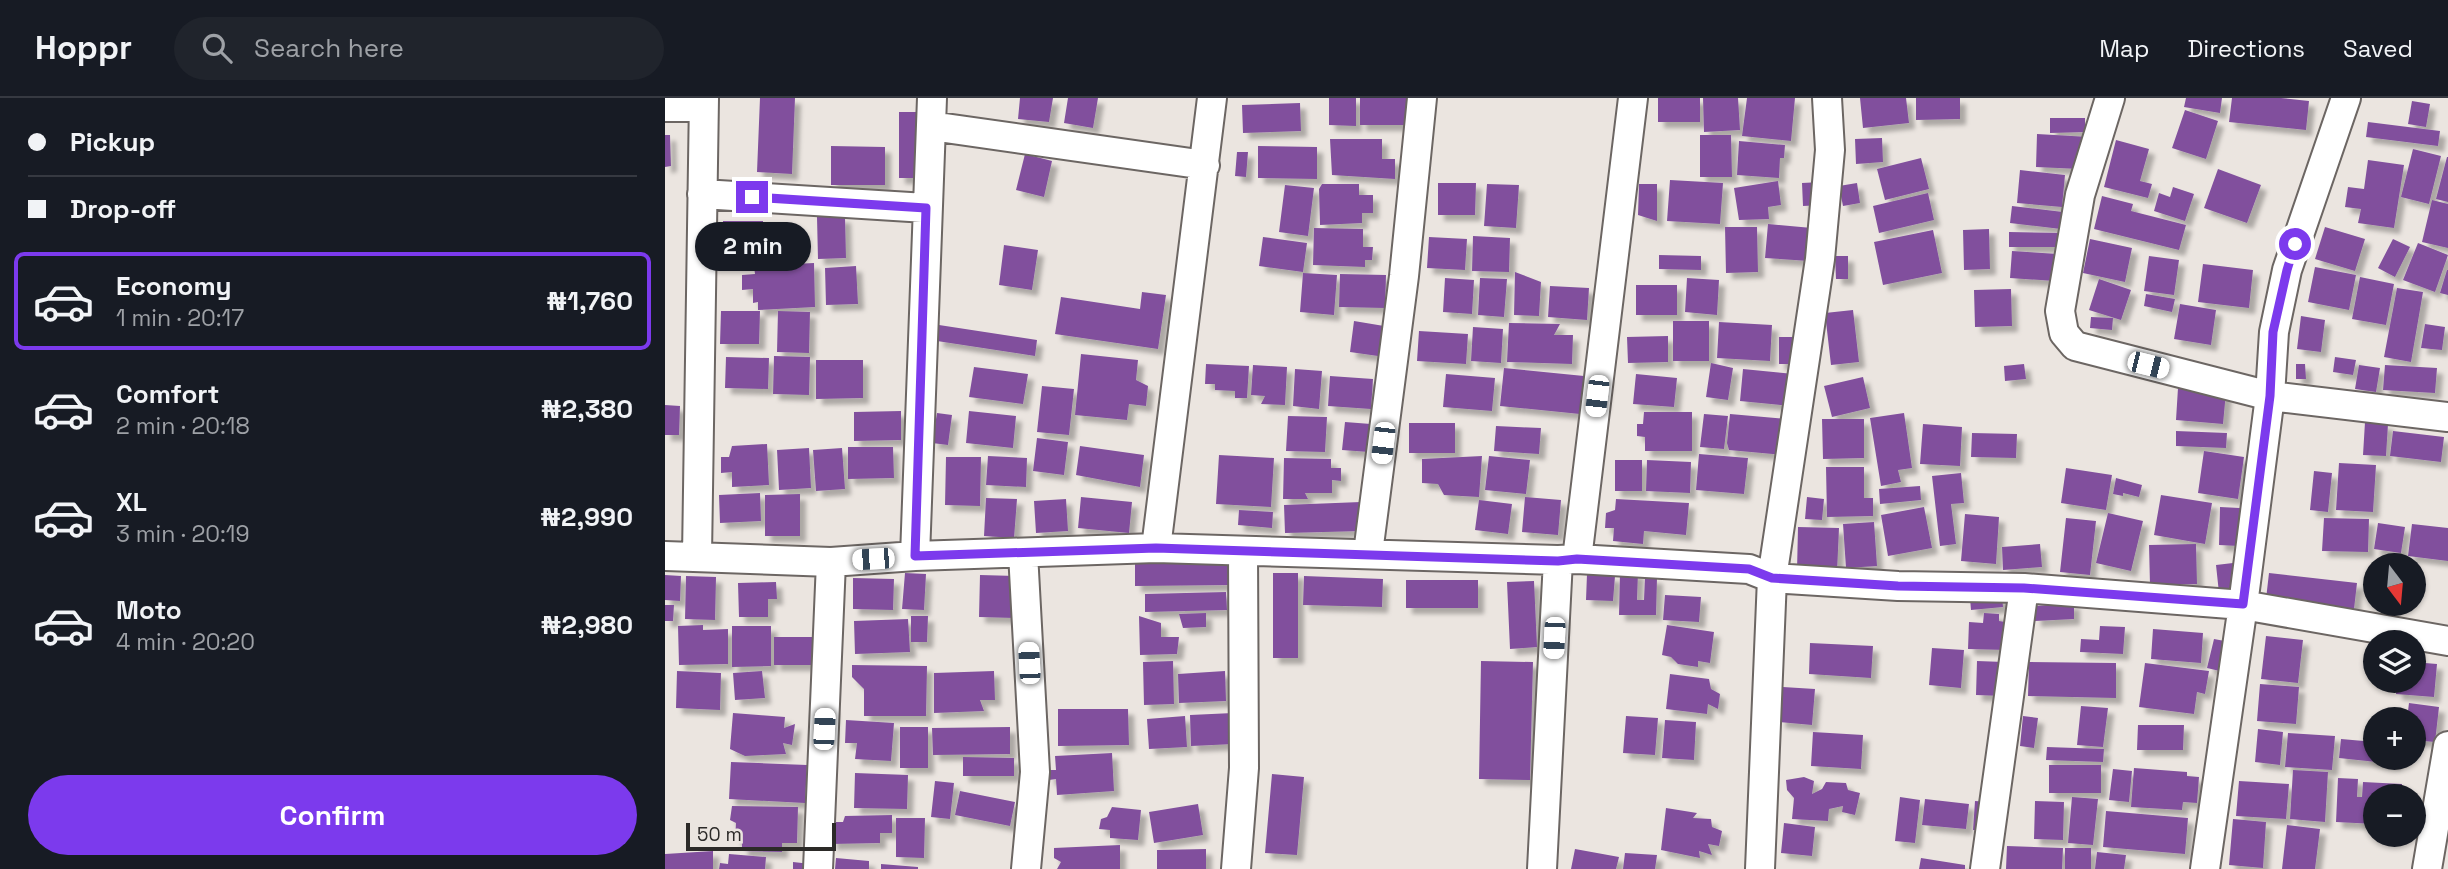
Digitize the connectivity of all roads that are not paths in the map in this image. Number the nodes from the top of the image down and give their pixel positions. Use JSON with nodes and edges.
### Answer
{"nodes":[{"id":1,"x":932,"y":98,"type":"edge"},
{"id":2,"x":1212,"y":98,"type":"edge"},
{"id":3,"x":1422,"y":98,"type":"edge"},
{"id":4,"x":1633,"y":98,"type":"edge"},
{"id":5,"x":1827,"y":98,"type":"edge"},
{"id":6,"x":2110,"y":98,"type":"edge"},
{"id":7,"x":2346,"y":98,"type":"edge"},
{"id":8,"x":704,"y":102,"type":"edge"},
{"id":9,"x":665,"y":107,"type":"edge"},
{"id":10,"x":932,"y":126,"type":"junction"},
{"id":11,"x":1205,"y":165,"type":"junction"},
{"id":12,"x":702,"y":194,"type":"junction"},
{"id":13,"x":926,"y":208,"type":"junction"},
{"id":14,"x":2270,"y":396,"type":"junction"},
{"id":15,"x":2448,"y":417,"type":"edge"},
{"id":16,"x":1156,"y":548,"type":"junction"},
{"id":17,"x":1243,"y":551,"type":"junction"},
{"id":18,"x":1023,"y":553,"type":"junction"},
{"id":19,"x":1368,"y":554,"type":"junction"},
{"id":20,"x":665,"y":556,"type":"edge"},
{"id":21,"x":697,"y":556,"type":"junction"},
{"id":22,"x":915,"y":556,"type":"junction"},
{"id":23,"x":1567,"y":560,"type":"junction"},
{"id":24,"x":831,"y":562,"type":"junction"},
{"id":25,"x":1772,"y":578,"type":"junction"},
{"id":26,"x":2024,"y":588,"type":"junction"},
{"id":27,"x":2243,"y":604,"type":"junction"},
{"id":28,"x":2448,"y":641,"type":"edge"},
{"id":29,"x":2448,"y":746,"type":"edge"},
{"id":30,"x":818,"y":869,"type":"edge"},
{"id":31,"x":1025,"y":869,"type":"edge"},
{"id":32,"x":1236,"y":869,"type":"edge"},
{"id":33,"x":1542,"y":869,"type":"edge"},
{"id":34,"x":1760,"y":869,"type":"edge"},
{"id":35,"x":1985,"y":869,"type":"edge"},
{"id":36,"x":2205,"y":869,"type":"edge"},
{"id":37,"x":2427,"y":869,"type":"edge"}],
"edges":[{"from":1,"to":10,"type":"street"},
{"from":2,"to":11,"type":"street"},
{"from":3,"to":19,"type":"street"},
{"from":4,"to":23,"type":"street"},
{"from":5,"to":25,"type":"street"},
{"from":6,"to":14,"type":"street"},
{"from":7,"to":14,"type":"street"},
{"from":8,"to":9,"type":"street"},
{"from":8,"to":12,"type":"street"},
{"from":10,"to":11,"type":"street"},
{"from":10,"to":13,"type":"street"},
{"from":11,"to":16,"type":"street"},
{"from":12,"to":13,"type":"street"},
{"from":12,"to":21,"type":"street"},
{"from":13,"to":22,"type":"street"},
{"from":14,"to":15,"type":"street"},
{"from":14,"to":27,"type":"street"},
{"from":16,"to":17,"type":"street"},
{"from":16,"to":18,"type":"street"},
{"from":17,"to":19,"type":"street"},
{"from":17,"to":32,"type":"street"},
{"from":18,"to":22,"type":"street"},
{"from":18,"to":31,"type":"street"},
{"from":19,"to":23,"type":"street"},
{"from":20,"to":21,"type":"street"},
{"from":21,"to":24,"type":"street"},
{"from":22,"to":24,"type":"street"},
{"from":23,"to":25,"type":"street"},
{"from":23,"to":33,"type":"street"},
{"from":24,"to":30,"type":"street"},
{"from":25,"to":26,"type":"street"},
{"from":25,"to":34,"type":"street"},
{"from":26,"to":27,"type":"street"},
{"from":26,"to":35,"type":"street"},
{"from":27,"to":28,"type":"street"},
{"from":27,"to":36,"type":"street"},
{"from":29,"to":37,"type":"street"}]}
